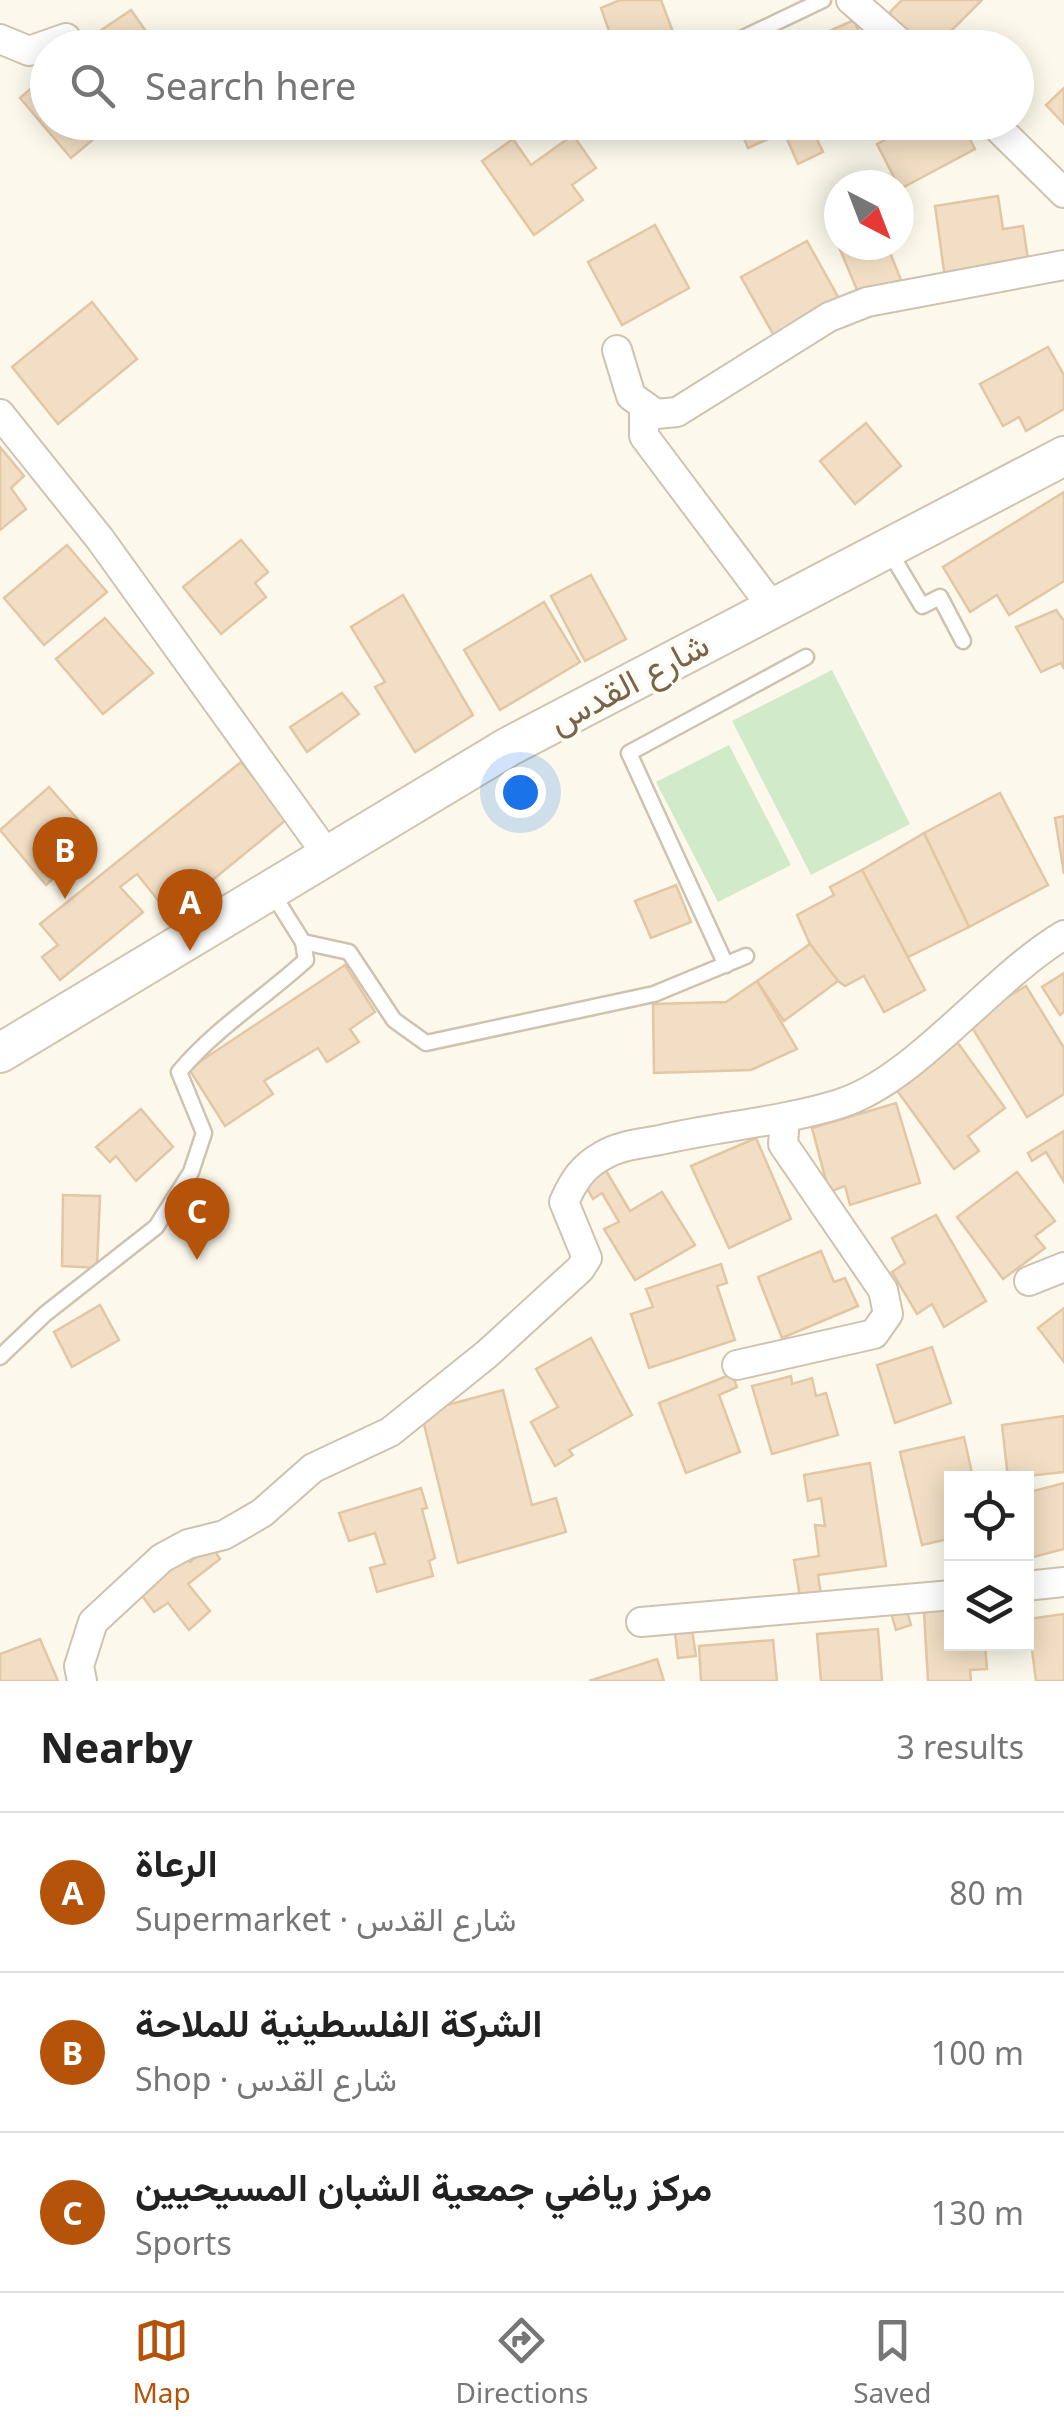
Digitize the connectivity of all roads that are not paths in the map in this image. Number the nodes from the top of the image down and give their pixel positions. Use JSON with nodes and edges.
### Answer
{"nodes":[{"id":1,"x":823,"y":0,"type":"edge"},
{"id":2,"x":852,"y":0,"type":"edge"},
{"id":3,"x":760,"y":30,"type":"edge"},
{"id":4,"x":886,"y":30,"type":"edge"},
{"id":5,"x":0,"y":39,"type":"edge"},
{"id":6,"x":30,"y":50,"type":"edge"},
{"id":7,"x":1010,"y":140,"type":"edge"},
{"id":8,"x":1064,"y":193,"type":"edge"},
{"id":9,"x":1064,"y":265,"type":"edge"},
{"id":10,"x":617,"y":350,"type":"dead end"},
{"id":11,"x":644,"y":409,"type":"junction"},
{"id":12,"x":0,"y":414,"type":"edge"},
{"id":13,"x":1064,"y":456,"type":"edge"},
{"id":14,"x":888,"y":549,"type":"junction"},
{"id":15,"x":773,"y":608,"type":"junction"},
{"id":16,"x":963,"y":640,"type":"dead end"},
{"id":17,"x":806,"y":657,"type":"dead end"},
{"id":18,"x":326,"y":853,"type":"junction"},
{"id":19,"x":269,"y":888,"type":"junction"},
{"id":20,"x":1064,"y":935,"type":"edge"},
{"id":21,"x":302,"y":942,"type":"junction"},
{"id":22,"x":746,"y":956,"type":"dead end"},
{"id":23,"x":726,"y":965,"type":"junction"},
{"id":24,"x":0,"y":1053,"type":"edge"},
{"id":25,"x":785,"y":1118,"type":"junction"},
{"id":26,"x":1064,"y":1266,"type":"edge"},
{"id":27,"x":1029,"y":1281,"type":"dead end"},
{"id":28,"x":0,"y":1357,"type":"edge"},
{"id":29,"x":737,"y":1365,"type":"dead end"},
{"id":30,"x":1064,"y":1582,"type":"edge"},
{"id":31,"x":1034,"y":1585,"type":"edge"},
{"id":32,"x":944,"y":1596,"type":"edge"},
{"id":33,"x":641,"y":1622,"type":"dead end"},
{"id":34,"x":82,"y":1681,"type":"edge"}],
"edges":[{"from":1,"to":3,"type":"lane"},
{"from":2,"to":4,"type":"street"},
{"from":5,"to":6,"type":"street"},
{"from":7,"to":8,"type":"street"},
{"from":9,"to":11,"type":"street"},
{"from":10,"to":11,"type":"street"},
{"from":11,"to":15,"type":"street"},
{"from":12,"to":18,"type":"street"},
{"from":13,"to":14,"type":"main road","name":"شارع القدس"},
{"from":14,"to":15,"type":"main road","name":"شارع القدس"},
{"from":14,"to":16,"type":"lane"},
{"from":15,"to":18,"type":"main road","name":"شارع القدس"},
{"from":17,"to":23,"type":"lane"},
{"from":18,"to":19,"type":"main road","name":"شارع القدس"},
{"from":19,"to":21,"type":"lane"},
{"from":19,"to":24,"type":"main road","name":"شارع القدس"},
{"from":20,"to":25,"type":"street"},
{"from":21,"to":23,"type":"lane"},
{"from":21,"to":28,"type":"lane"},
{"from":22,"to":23,"type":"lane"},
{"from":25,"to":29,"type":"street"},
{"from":25,"to":34,"type":"street"},
{"from":26,"to":27,"type":"street"},
{"from":30,"to":31,"type":"street"},
{"from":32,"to":33,"type":"street"}]}
